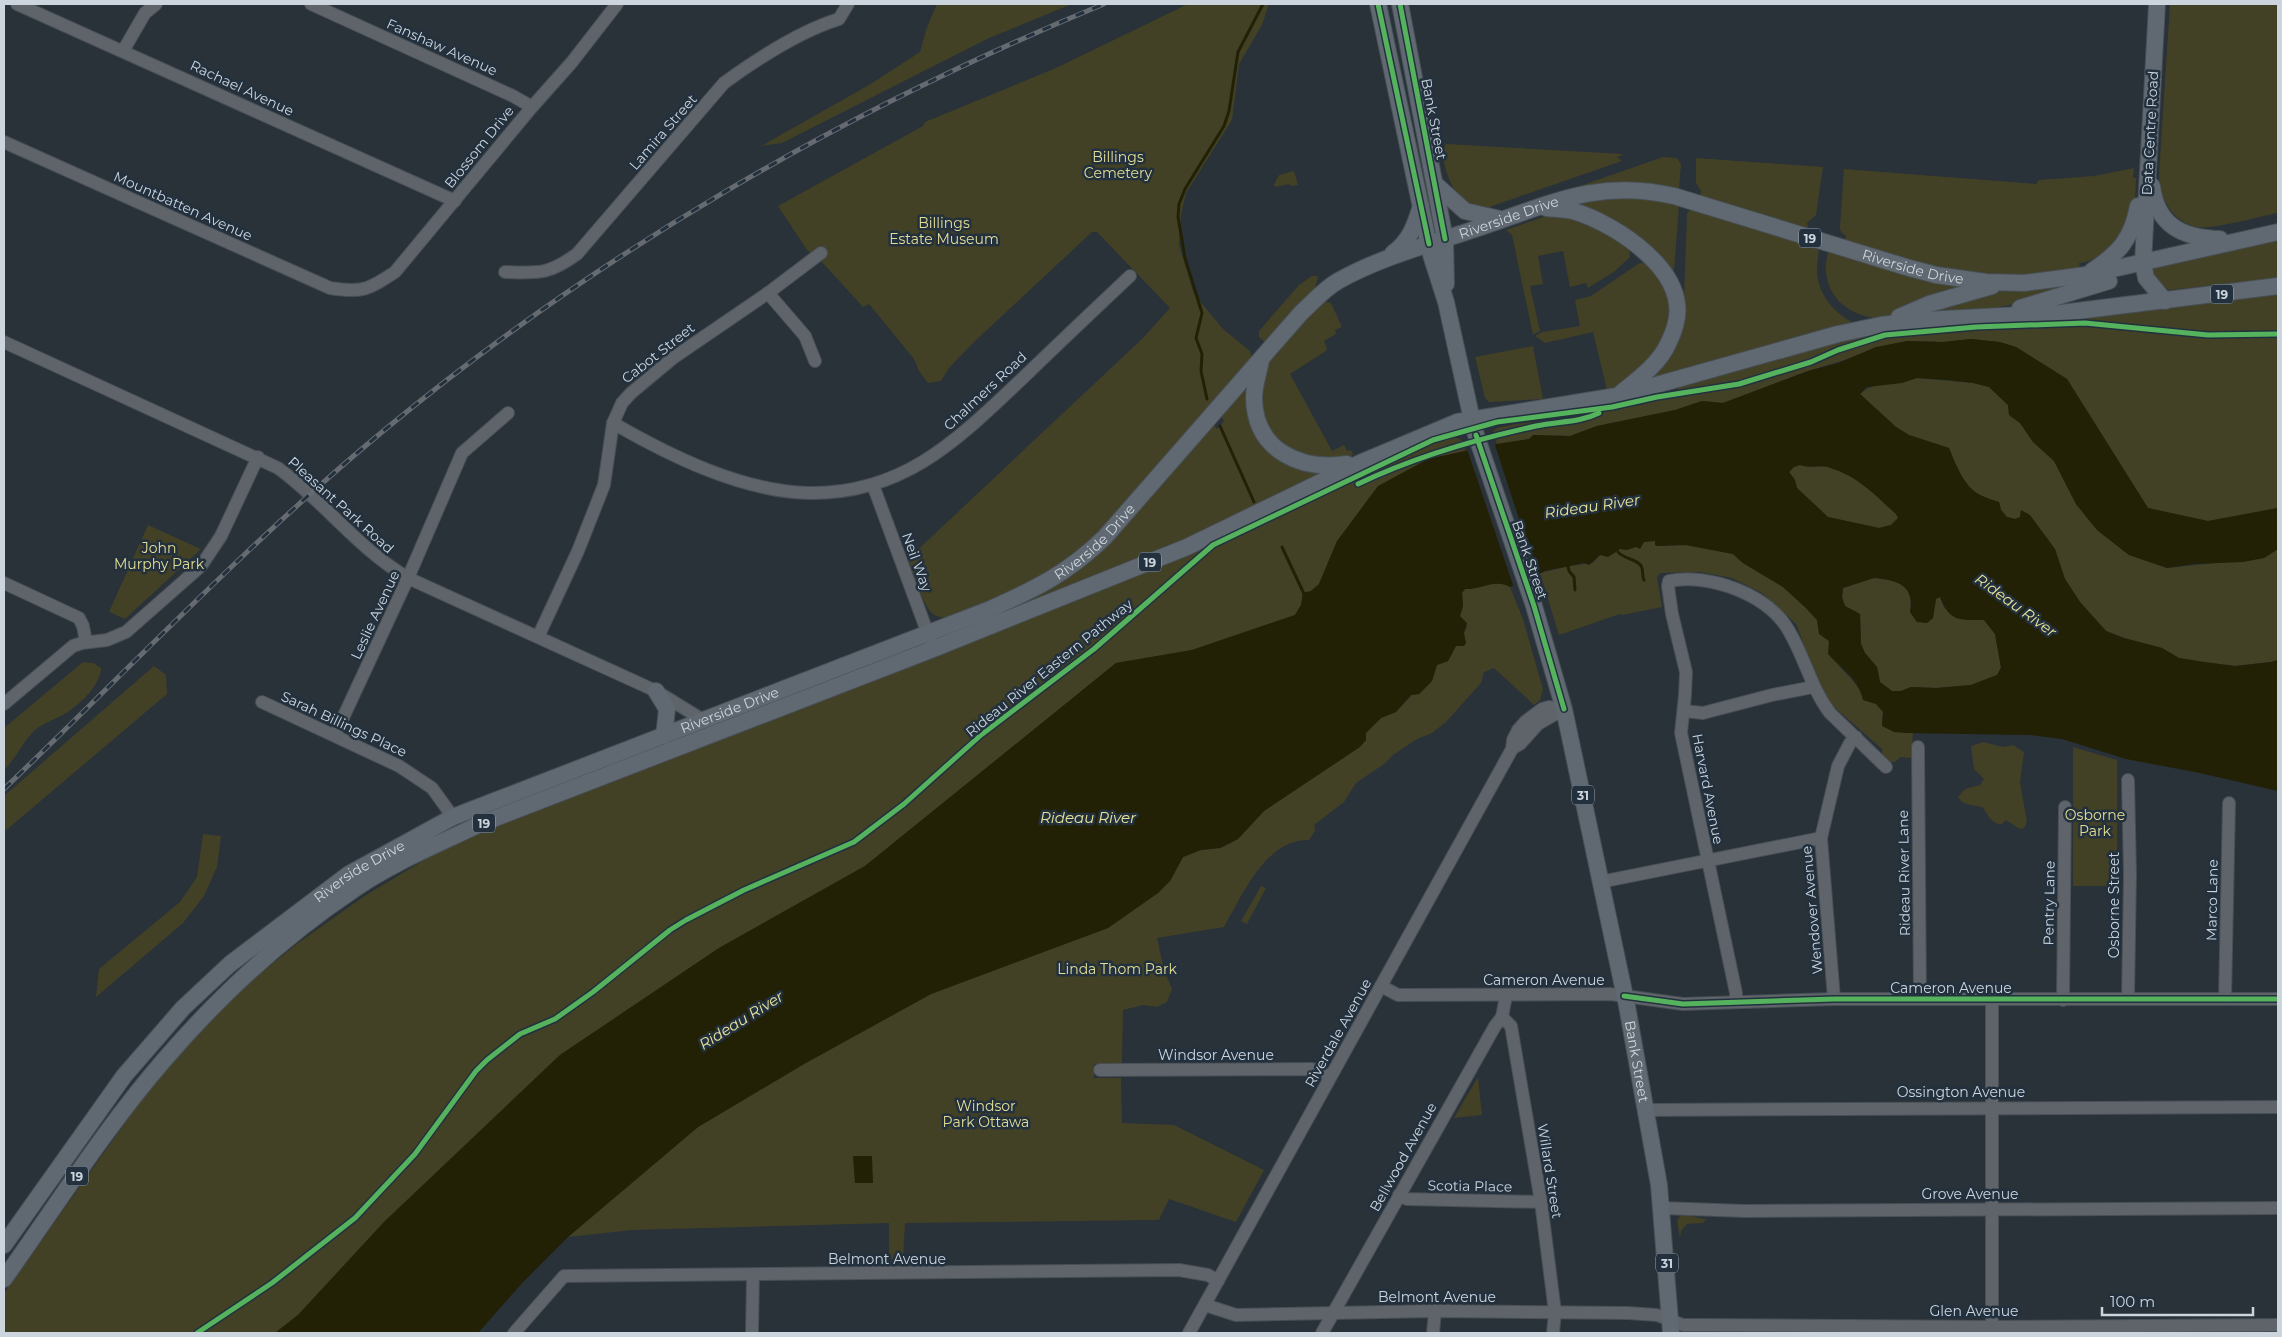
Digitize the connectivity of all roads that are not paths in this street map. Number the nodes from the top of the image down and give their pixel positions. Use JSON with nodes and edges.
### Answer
{"nodes":[{"id":1,"x":17,"y":4,"type":"edge"},
{"id":2,"x":156,"y":4,"type":"edge"},
{"id":3,"x":311,"y":4,"type":"edge"},
{"id":4,"x":848,"y":4,"type":"edge"},
{"id":5,"x":1378,"y":4,"type":"edge"},
{"id":6,"x":1400,"y":4,"type":"edge"},
{"id":7,"x":2157,"y":4,"type":"edge"},
{"id":8,"x":614,"y":5,"type":"edge"},
{"id":9,"x":123,"y":51,"type":"junction"},
{"id":10,"x":532,"y":106,"type":"junction"},
{"id":11,"x":4,"y":142,"type":"edge"},
{"id":12,"x":2148,"y":160,"type":"junction"},
{"id":13,"x":1435,"y":184,"type":"junction"},
{"id":14,"x":455,"y":201,"type":"junction"},
{"id":15,"x":1421,"y":206,"type":"junction"},
{"id":16,"x":1537,"y":207,"type":"junction"},
{"id":17,"x":1502,"y":220,"type":"junction"},
{"id":18,"x":2278,"y":232,"type":"edge"},
{"id":19,"x":2240,"y":240,"type":"junction"},
{"id":20,"x":1437,"y":242,"type":"junction"},
{"id":21,"x":821,"y":253,"type":"dead end"},
{"id":22,"x":1386,"y":258,"type":"junction"},
{"id":23,"x":2143,"y":263,"type":"junction"},
{"id":24,"x":505,"y":272,"type":"dead end"},
{"id":25,"x":2086,"y":275,"type":"junction"},
{"id":26,"x":1130,"y":276,"type":"dead end"},
{"id":27,"x":2004,"y":283,"type":"junction"},
{"id":28,"x":2278,"y":286,"type":"edge"},
{"id":29,"x":352,"y":292,"type":"joint"},
{"id":30,"x":768,"y":293,"type":"junction"},
{"id":31,"x":2165,"y":300,"type":"junction"},
{"id":32,"x":1999,"y":315,"type":"junction"},
{"id":33,"x":1881,"y":325,"type":"junction"},
{"id":34,"x":4,"y":342,"type":"edge"},
{"id":35,"x":816,"y":360,"type":"dead end"},
{"id":36,"x":1261,"y":360,"type":"junction"},
{"id":37,"x":1617,"y":396,"type":"junction"},
{"id":38,"x":508,"y":413,"type":"dead end"},
{"id":39,"x":1472,"y":418,"type":"junction"},
{"id":40,"x":613,"y":423,"type":"junction"},
{"id":41,"x":258,"y":457,"type":"junction"},
{"id":42,"x":1362,"y":462,"type":"junction"},
{"id":43,"x":873,"y":485,"type":"junction"},
{"id":44,"x":408,"y":578,"type":"junction"},
{"id":45,"x":4,"y":583,"type":"edge"},
{"id":46,"x":927,"y":633,"type":"junction"},
{"id":47,"x":538,"y":638,"type":"junction"},
{"id":48,"x":86,"y":642,"type":"junction"},
{"id":49,"x":933,"y":649,"type":"junction"},
{"id":50,"x":1813,"y":687,"type":"junction"},
{"id":51,"x":656,"y":692,"type":"junction"},
{"id":52,"x":262,"y":702,"type":"dead end"},
{"id":53,"x":4,"y":704,"type":"edge"},
{"id":54,"x":1564,"y":709,"type":"junction"},
{"id":55,"x":1684,"y":711,"type":"junction"},
{"id":56,"x":707,"y":727,"type":"junction"},
{"id":57,"x":335,"y":735,"type":"junction"},
{"id":58,"x":664,"y":736,"type":"junction"},
{"id":59,"x":1856,"y":737,"type":"junction"},
{"id":60,"x":1918,"y":747,"type":"dead end"},
{"id":61,"x":1886,"y":767,"type":"dead end"},
{"id":62,"x":2128,"y":780,"type":"dead end"},
{"id":63,"x":2229,"y":802,"type":"dead end"},
{"id":64,"x":2065,"y":807,"type":"dead end"},
{"id":65,"x":453,"y":817,"type":"junction"},
{"id":66,"x":1822,"y":838,"type":"junction"},
{"id":67,"x":1707,"y":861,"type":"junction"},
{"id":68,"x":1600,"y":882,"type":"junction"},
{"id":69,"x":1381,"y":986,"type":"junction"},
{"id":70,"x":1506,"y":996,"type":"junction"},
{"id":71,"x":1624,"y":996,"type":"junction"},
{"id":72,"x":1834,"y":999,"type":"junction"},
{"id":73,"x":1920,"y":999,"type":"junction"},
{"id":74,"x":1992,"y":999,"type":"junction"},
{"id":75,"x":2225,"y":999,"type":"junction"},
{"id":76,"x":2278,"y":999,"type":"edge"},
{"id":77,"x":2063,"y":1000,"type":"junction"},
{"id":78,"x":2128,"y":1000,"type":"junction"},
{"id":79,"x":1736,"y":1002,"type":"junction"},
{"id":80,"x":1502,"y":1017,"type":"junction"},
{"id":81,"x":1100,"y":1070,"type":"dead end"},
{"id":82,"x":1330,"y":1076,"type":"junction"},
{"id":83,"x":1993,"y":1107,"type":"junction"},
{"id":84,"x":2278,"y":1107,"type":"edge"},
{"id":85,"x":1645,"y":1110,"type":"junction"},
{"id":86,"x":1399,"y":1195,"type":"junction"},
{"id":87,"x":1541,"y":1202,"type":"junction"},
{"id":88,"x":1662,"y":1208,"type":"junction"},
{"id":89,"x":2278,"y":1208,"type":"edge"},
{"id":90,"x":1992,"y":1209,"type":"junction"},
{"id":91,"x":4,"y":1245,"type":"edge"},
{"id":92,"x":752,"y":1275,"type":"junction"},
{"id":93,"x":4,"y":1279,"type":"edge"},
{"id":94,"x":1218,"y":1281,"type":"junction"},
{"id":95,"x":1205,"y":1305,"type":"junction"},
{"id":96,"x":1435,"y":1312,"type":"junction"},
{"id":97,"x":1555,"y":1312,"type":"junction"},
{"id":98,"x":1333,"y":1313,"type":"junction"},
{"id":99,"x":2278,"y":1325,"type":"edge"},
{"id":100,"x":1671,"y":1326,"type":"edge"},
{"id":101,"x":1992,"y":1330,"type":"edge"},
{"id":102,"x":514,"y":1333,"type":"edge"},
{"id":103,"x":752,"y":1333,"type":"edge"},
{"id":104,"x":1189,"y":1333,"type":"edge"},
{"id":105,"x":1322,"y":1333,"type":"edge"},
{"id":106,"x":1433,"y":1333,"type":"edge"},
{"id":107,"x":1553,"y":1333,"type":"edge"}],
"edges":[{"from":1,"to":9,"type":"street","name":"Rachael Avenue"},
{"from":2,"to":9,"type":"street"},
{"from":3,"to":10,"type":"street","name":"Fanshaw Avenue"},
{"from":4,"to":24,"type":"street","name":"Lamira Street"},
{"from":5,"to":15,"type":"main road","name":"Bank Street","number":"31"},
{"from":6,"to":13,"type":"main road","name":"Bank Street","number":"31"},
{"from":7,"to":12,"type":"main road","name":"Data Centre Road"},
{"from":8,"to":10,"type":"street","name":"Blossom Drive"},
{"from":9,"to":14,"type":"street","name":"Rachael Avenue"},
{"from":10,"to":14,"type":"street","name":"Blossom Drive"},
{"from":11,"to":29,"type":"street","name":"Mountbatten Avenue"},
{"from":12,"to":19,"type":"main road"},
{"from":12,"to":23,"type":"main road","name":"Data Centre Road"},
{"from":12,"to":25,"type":"main road"},
{"from":13,"to":17,"type":"main road"},
{"from":13,"to":20,"type":"main road","name":"Bank Street","number":"31"},
{"from":14,"to":29,"type":"street","name":"Blossom Drive"},
{"from":15,"to":20,"type":"main road","name":"Bank Street","number":"31"},
{"from":15,"to":22,"type":"main road"},
{"from":16,"to":17,"type":"main road","name":"Riverside Drive","number":"19"},
{"from":16,"to":27,"type":"main road","name":"Riverside Drive","number":"19"},
{"from":16,"to":37,"type":"main road"},
{"from":17,"to":20,"type":"main road","name":"Riverside Drive","number":"19"},
{"from":18,"to":19,"type":"main road","name":"Riverside Drive","number":"19"},
{"from":19,"to":23,"type":"main road","name":"Riverside Drive","number":"19"},
{"from":20,"to":22,"type":"main road","name":"Riverside Drive","number":"19"},
{"from":20,"to":39,"type":"main road","name":"Bank Street","number":"31"},
{"from":21,"to":30,"type":"street","name":"Cabot Street"},
{"from":22,"to":36,"type":"main road","name":"Riverside Drive","number":"19"},
{"from":23,"to":25,"type":"main road","name":"Riverside Drive","number":"19"},
{"from":23,"to":31,"type":"main road"},
{"from":23,"to":32,"type":"main road"},
{"from":25,"to":27,"type":"main road","name":"Riverside Drive","number":"19"},
{"from":26,"to":43,"type":"street","name":"Chalmers Road"},
{"from":27,"to":33,"type":"main road"},
{"from":28,"to":31,"type":"main road","name":"Riverside Drive","number":"19"},
{"from":30,"to":35,"type":"street"},
{"from":30,"to":40,"type":"street","name":"Cabot Street"},
{"from":31,"to":32,"type":"main road","name":"Riverside Drive","number":"19"},
{"from":32,"to":33,"type":"main road","name":"Riverside Drive","number":"19"},
{"from":33,"to":37,"type":"main road","name":"Riverside Drive","number":"19"},
{"from":34,"to":41,"type":"street","name":"Pleasant Park Road"},
{"from":36,"to":42,"type":"main road"},
{"from":36,"to":46,"type":"main road","name":"Riverside Drive","number":"19"},
{"from":37,"to":39,"type":"main road","name":"Riverside Drive","number":"19"},
{"from":38,"to":44,"type":"street","name":"Leslie Avenue"},
{"from":39,"to":42,"type":"main road","name":"Riverside Drive","number":"19"},
{"from":39,"to":54,"type":"main road","name":"Bank Street","number":"31"},
{"from":40,"to":43,"type":"street","name":"Chalmers Road"},
{"from":40,"to":47,"type":"street","name":"Cabot Street"},
{"from":41,"to":44,"type":"street","name":"Pleasant Park Road"},
{"from":41,"to":48,"type":"street"},
{"from":42,"to":49,"type":"main road","name":"Riverside Drive","number":"19"},
{"from":43,"to":46,"type":"street","name":"Neil Way"},
{"from":44,"to":47,"type":"street","name":"Pleasant Park Road"},
{"from":44,"to":57,"type":"street","name":"Leslie Avenue"},
{"from":45,"to":48,"type":"street"},
{"from":46,"to":49,"type":"street","name":"Neil Way"},
{"from":46,"to":56,"type":"main road","name":"Riverside Drive","number":"19"},
{"from":47,"to":51,"type":"street","name":"Pleasant Park Road"},
{"from":48,"to":53,"type":"street"},
{"from":49,"to":56,"type":"main road","name":"Riverside Drive","number":"19"},
{"from":50,"to":55,"type":"street"},
{"from":50,"to":55,"type":"street","name":"Harvard Avenue"},
{"from":50,"to":59,"type":"street"},
{"from":51,"to":56,"type":"street","name":"Pleasant Park Road"},
{"from":51,"to":58,"type":"main road"},
{"from":52,"to":57,"type":"street","name":"Sarah Billings Place"},
{"from":54,"to":68,"type":"main road","name":"Bank Street","number":"31"},
{"from":54,"to":69,"type":"street","name":"Riverdale Avenue"},
{"from":55,"to":67,"type":"street","name":"Harvard Avenue"},
{"from":56,"to":58,"type":"main road","name":"Riverside Drive","number":"19"},
{"from":56,"to":93,"type":"main road","name":"Riverside Drive","number":"19"},
{"from":57,"to":65,"type":"street","name":"Sarah Billings Place"},
{"from":58,"to":65,"type":"main road","name":"Riverside Drive","number":"19"},
{"from":59,"to":61,"type":"street"},
{"from":59,"to":66,"type":"street","name":"Wendover Avenue"},
{"from":60,"to":73,"type":"street","name":"Rideau River Lane"},
{"from":62,"to":78,"type":"street","name":"Osborne Street"},
{"from":63,"to":75,"type":"street","name":"Marco Lane"},
{"from":64,"to":77,"type":"street","name":"Pentry Lane"},
{"from":65,"to":91,"type":"main road","name":"Riverside Drive","number":"19"},
{"from":66,"to":67,"type":"street"},
{"from":66,"to":72,"type":"street","name":"Wendover Avenue"},
{"from":67,"to":68,"type":"street"},
{"from":67,"to":79,"type":"street","name":"Harvard Avenue"},
{"from":68,"to":71,"type":"main road","name":"Bank Street","number":"31"},
{"from":69,"to":70,"type":"street","name":"Cameron Avenue"},
{"from":69,"to":82,"type":"street","name":"Riverdale Avenue"},
{"from":70,"to":71,"type":"street","name":"Cameron Avenue"},
{"from":70,"to":80,"type":"street","name":"Bellwood Avenue"},
{"from":71,"to":79,"type":"street","name":"Cameron Avenue"},
{"from":71,"to":85,"type":"main road","name":"Bank Street","number":"31"},
{"from":72,"to":73,"type":"street","name":"Cameron Avenue"},
{"from":72,"to":79,"type":"street","name":"Cameron Avenue"},
{"from":73,"to":74,"type":"street","name":"Cameron Avenue"},
{"from":74,"to":77,"type":"street","name":"Cameron Avenue"},
{"from":74,"to":83,"type":"street"},
{"from":75,"to":76,"type":"street","name":"Cameron Avenue"},
{"from":75,"to":78,"type":"street","name":"Cameron Avenue"},
{"from":77,"to":78,"type":"street","name":"Cameron Avenue"},
{"from":80,"to":86,"type":"street","name":"Bellwood Avenue"},
{"from":80,"to":87,"type":"street","name":"Willard Street"},
{"from":81,"to":82,"type":"street","name":"Windsor Avenue"},
{"from":82,"to":94,"type":"street","name":"Riverdale Avenue"},
{"from":83,"to":84,"type":"street","name":"Ossington Avenue"},
{"from":83,"to":85,"type":"street","name":"Ossington Avenue"},
{"from":83,"to":90,"type":"street"},
{"from":85,"to":88,"type":"main road","name":"Bank Street","number":"31"},
{"from":86,"to":87,"type":"street","name":"Scotia Place"},
{"from":86,"to":98,"type":"street","name":"Bellwood Avenue"},
{"from":87,"to":97,"type":"street","name":"Willard Street"},
{"from":88,"to":90,"type":"street","name":"Grove Avenue"},
{"from":88,"to":100,"type":"main road","name":"Bank Street","number":"31"},
{"from":89,"to":90,"type":"street","name":"Grove Avenue"},
{"from":90,"to":101,"type":"street"},
{"from":92,"to":94,"type":"street","name":"Belmont Avenue"},
{"from":92,"to":102,"type":"street","name":"Belmont Avenue"},
{"from":92,"to":103,"type":"street"},
{"from":94,"to":95,"type":"street","name":"Riverdale Avenue"},
{"from":95,"to":98,"type":"street","name":"Belmont Avenue"},
{"from":95,"to":104,"type":"street","name":"Riverdale Avenue"},
{"from":96,"to":97,"type":"street","name":"Belmont Avenue"},
{"from":96,"to":98,"type":"street","name":"Belmont Avenue"},
{"from":96,"to":106,"type":"street"},
{"from":97,"to":100,"type":"street","name":"Belmont Avenue"},
{"from":97,"to":107,"type":"street","name":"Willard Street"},
{"from":98,"to":105,"type":"street","name":"Bellwood Avenue"},
{"from":99,"to":101,"type":"street","name":"Glen Avenue"},
{"from":100,"to":101,"type":"street","name":"Glen Avenue"}]}
